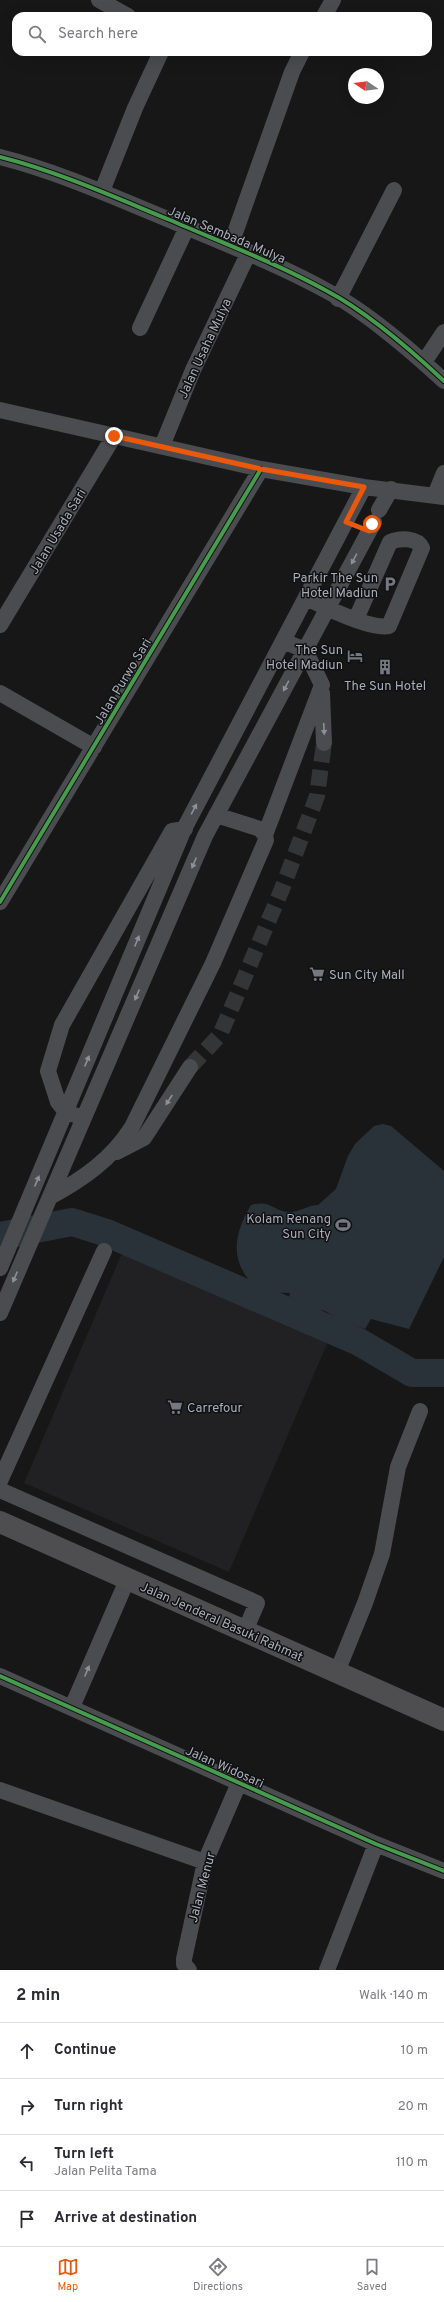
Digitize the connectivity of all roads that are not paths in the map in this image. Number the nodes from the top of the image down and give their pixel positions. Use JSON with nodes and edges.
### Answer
{"nodes":[{"id":1,"x":99,"y":0,"type":"edge"},
{"id":2,"x":333,"y":0,"type":"edge"},
{"id":3,"x":121,"y":12,"type":"edge"},
{"id":4,"x":326,"y":12,"type":"edge"},
{"id":5,"x":159,"y":56,"type":"edge"},
{"id":6,"x":300,"y":56,"type":"edge"},
{"id":7,"x":0,"y":157,"type":"edge"},
{"id":8,"x":394,"y":190,"type":"dead end"},
{"id":9,"x":102,"y":191,"type":"junction"},
{"id":10,"x":187,"y":227,"type":"junction"},
{"id":11,"x":230,"y":244,"type":"junction"},
{"id":12,"x":249,"y":252,"type":"junction"},
{"id":13,"x":338,"y":299,"type":"junction"},
{"id":14,"x":140,"y":328,"type":"dead end"},
{"id":15,"x":444,"y":332,"type":"edge"},
{"id":16,"x":424,"y":362,"type":"junction"},
{"id":17,"x":444,"y":382,"type":"edge"},
{"id":18,"x":0,"y":410,"type":"edge"},
{"id":19,"x":114,"y":436,"type":"junction"},
{"id":20,"x":162,"y":446,"type":"junction"},
{"id":21,"x":261,"y":469,"type":"junction"},
{"id":22,"x":444,"y":473,"type":"edge"},
{"id":23,"x":364,"y":487,"type":"junction"},
{"id":24,"x":391,"y":489,"type":"junction"},
{"id":25,"x":440,"y":496,"type":"edge"},
{"id":26,"x":374,"y":521,"type":"junction"},
{"id":27,"x":346,"y":522,"type":"junction"},
{"id":28,"x":306,"y":597,"type":"junction"},
{"id":29,"x":327,"y":609,"type":"junction"},
{"id":30,"x":356,"y":619,"type":"junction"},
{"id":31,"x":0,"y":625,"type":"edge"},
{"id":32,"x":283,"y":641,"type":"junction"},
{"id":33,"x":305,"y":650,"type":"junction"},
{"id":34,"x":322,"y":687,"type":"junction"},
{"id":35,"x":0,"y":693,"type":"edge"},
{"id":36,"x":324,"y":743,"type":"tunnel mouth"},
{"id":37,"x":94,"y":747,"type":"junction"},
{"id":38,"x":216,"y":815,"type":"junction"},
{"id":39,"x":184,"y":829,"type":"junction"},
{"id":40,"x":265,"y":835,"type":"junction"},
{"id":41,"x":205,"y":836,"type":"junction"},
{"id":42,"x":0,"y":902,"type":"edge"},
{"id":43,"x":190,"y":1067,"type":"tunnel mouth"},
{"id":44,"x":66,"y":1112,"type":"junction"},
{"id":45,"x":84,"y":1119,"type":"junction"},
{"id":46,"x":111,"y":1155,"type":"junction"},
{"id":47,"x":51,"y":1197,"type":"junction"},
{"id":48,"x":24,"y":1210,"type":"junction"},
{"id":49,"x":104,"y":1250,"type":"dead end"},
{"id":50,"x":3,"y":1257,"type":"edge"},
{"id":51,"x":22,"y":1260,"type":"junction"},
{"id":52,"x":0,"y":1313,"type":"edge"},
{"id":53,"x":420,"y":1411,"type":"dead end"},
{"id":54,"x":0,"y":1481,"type":"edge"},
{"id":55,"x":0,"y":1490,"type":"edge"},
{"id":56,"x":0,"y":1522,"type":"edge"},
{"id":57,"x":128,"y":1578,"type":"junction"},
{"id":58,"x":245,"y":1631,"type":"junction"},
{"id":59,"x":337,"y":1672,"type":"junction"},
{"id":60,"x":0,"y":1676,"type":"edge"},
{"id":61,"x":72,"y":1707,"type":"junction"},
{"id":62,"x":444,"y":1720,"type":"edge"},
{"id":63,"x":239,"y":1783,"type":"junction"},
{"id":64,"x":0,"y":1790,"type":"edge"},
{"id":65,"x":376,"y":1844,"type":"junction"},
{"id":66,"x":205,"y":1862,"type":"junction"},
{"id":67,"x":444,"y":1871,"type":"edge"},
{"id":68,"x":189,"y":1970,"type":"edge"},
{"id":69,"x":327,"y":1970,"type":"edge"}],
"edges":[{"from":1,"to":3,"type":"street"},
{"from":2,"to":4,"type":"street"},
{"from":5,"to":9,"type":"street"},
{"from":6,"to":11,"type":"street"},
{"from":7,"to":9,"type":"street","name":"Jalan Sembada Mulya"},
{"from":8,"to":13,"type":"street"},
{"from":9,"to":10,"type":"street","name":"Jalan Sembada Mulya"},
{"from":10,"to":11,"type":"street","name":"Jalan Sembada Mulya"},
{"from":10,"to":14,"type":"street"},
{"from":11,"to":12,"type":"street","name":"Jalan Sembada Mulya"},
{"from":12,"to":13,"type":"street","name":"Jalan Sembada Mulya"},
{"from":12,"to":20,"type":"street","name":"Jalan Usaha Mulya"},
{"from":13,"to":16,"type":"street","name":"Jalan Sembada Mulya"},
{"from":15,"to":16,"type":"street"},
{"from":16,"to":17,"type":"street","name":"Jalan Sembada Mulya"},
{"from":18,"to":19,"type":"street"},
{"from":19,"to":20,"type":"street"},
{"from":19,"to":31,"type":"street","name":"Jalan Usada Sari"},
{"from":20,"to":21,"type":"street"},
{"from":21,"to":23,"type":"street"},
{"from":21,"to":37,"type":"street","name":"Jalan Purwo Sari"},
{"from":22,"to":25,"type":"street"},
{"from":23,"to":24,"type":"street"},
{"from":23,"to":27,"type":"street"},
{"from":24,"to":25,"type":"street"},
{"from":24,"to":26,"type":"street"},
{"from":26,"to":27,"type":"street"},
{"from":26,"to":29,"type":"street","one_way":true},
{"from":27,"to":28,"type":"street"},
{"from":28,"to":29,"type":"street"},
{"from":28,"to":32,"type":"street"},
{"from":29,"to":30,"type":"street"},
{"from":29,"to":33,"type":"street"},
{"from":30,"to":30,"type":"street"},
{"from":32,"to":33,"type":"street"},
{"from":39,"to":32,"type":"street","one_way":true},
{"from":33,"to":34,"type":"street"},
{"from":33,"to":38,"type":"street","one_way":true},
{"from":34,"to":36,"type":"street","one_way":true},
{"from":34,"to":40,"type":"street"},
{"from":35,"to":37,"type":"street"},
{"from":37,"to":42,"type":"street","name":"Jalan Purwo Sari"},
{"from":38,"to":40,"type":"street"},
{"from":38,"to":41,"type":"street"},
{"from":39,"to":41,"type":"street"},
{"from":44,"to":39,"type":"street","one_way":true},
{"from":39,"to":44,"type":"street"},
{"from":40,"to":46,"type":"street"},
{"from":41,"to":45,"type":"street","one_way":true},
{"from":43,"to":46,"type":"street","one_way":true},
{"from":44,"to":45,"type":"street"},
{"from":48,"to":44,"type":"street","one_way":true},
{"from":45,"to":47,"type":"street"},
{"from":46,"to":47,"type":"street"},
{"from":47,"to":48,"type":"street"},
{"from":47,"to":51,"type":"street"},
{"from":48,"to":50,"type":"street"},
{"from":49,"to":54,"type":"street"},
{"from":50,"to":51,"type":"street"},
{"from":51,"to":52,"type":"street","one_way":true},
{"from":53,"to":59,"type":"street"},
{"from":55,"to":58,"type":"street"},
{"from":56,"to":57,"type":"highway","name":"Jalan Jenderal Basuki Rahmat"},
{"from":57,"to":58,"type":"highway","name":"Jalan Jenderal Basuki Rahmat"},
{"from":61,"to":57,"type":"street","one_way":true},
{"from":58,"to":59,"type":"highway","name":"Jalan Jenderal Basuki Rahmat"},
{"from":59,"to":62,"type":"highway","name":"Jalan Jenderal Basuki Rahmat"},
{"from":60,"to":61,"type":"street","name":"Jalan Widosari"},
{"from":61,"to":63,"type":"street","name":"Jalan Widosari"},
{"from":63,"to":65,"type":"street","name":"Jalan Widosari"},
{"from":63,"to":66,"type":"street","name":"Jalan Menur"},
{"from":64,"to":66,"type":"street"},
{"from":65,"to":67,"type":"street","name":"Jalan Widosari"},
{"from":65,"to":69,"type":"street"},
{"from":66,"to":68,"type":"street","name":"Jalan Menur"}]}
